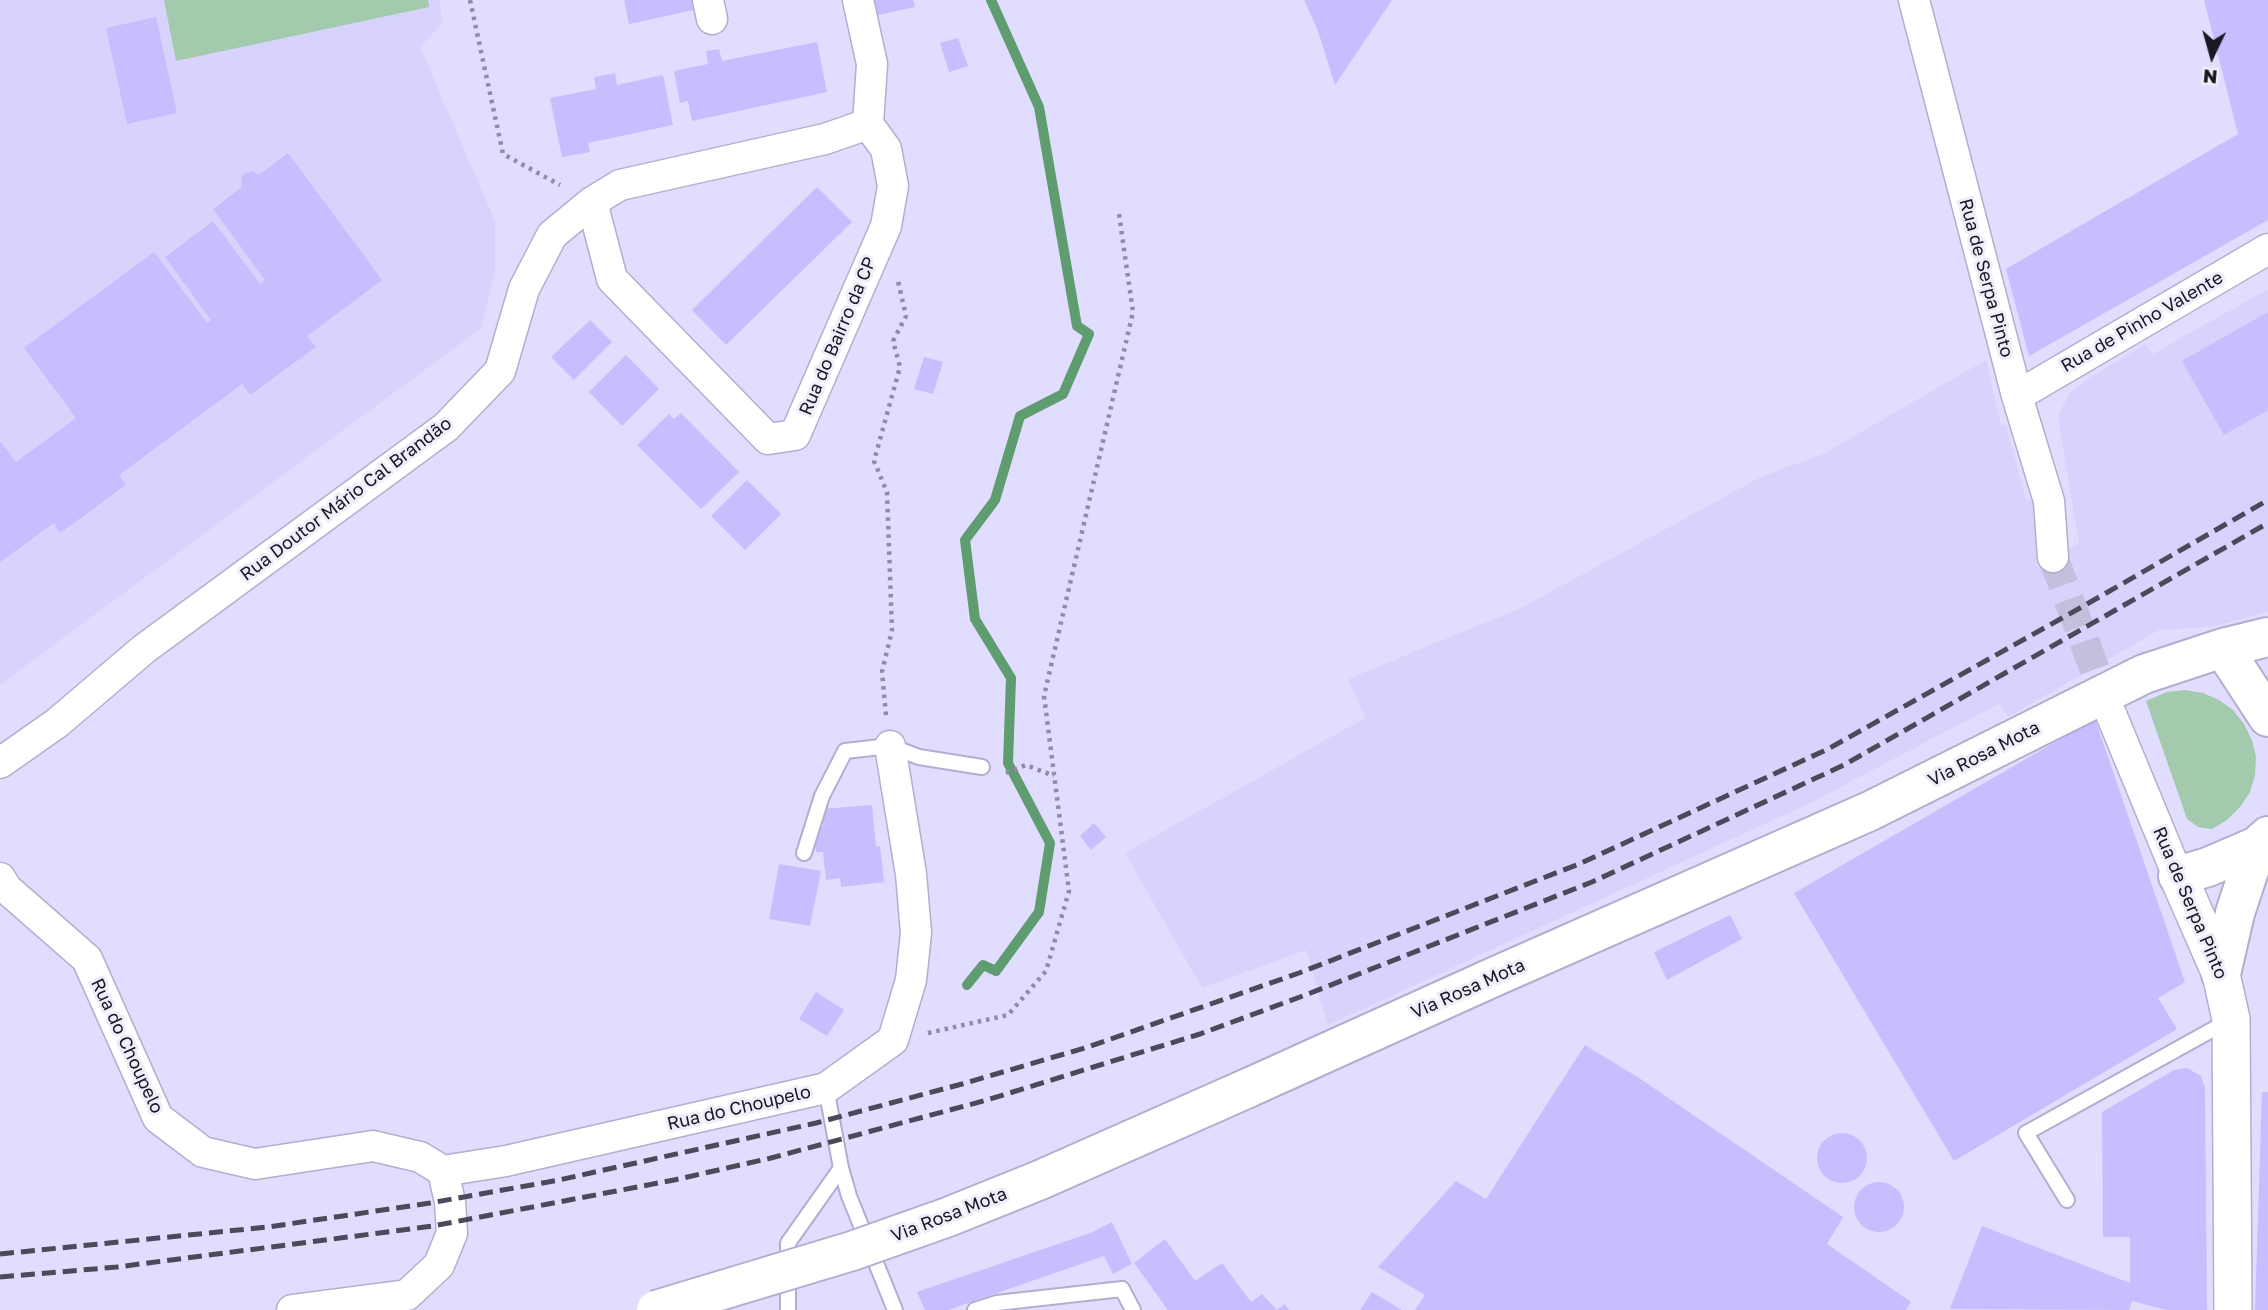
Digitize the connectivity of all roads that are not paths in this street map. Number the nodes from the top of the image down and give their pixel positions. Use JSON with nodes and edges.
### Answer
{"nodes":[{"id":1,"x":858,"y":0,"type":"edge"},
{"id":2,"x":1914,"y":0,"type":"edge"},
{"id":3,"x":868,"y":124,"type":"junction"},
{"id":4,"x":592,"y":202,"type":"junction"},
{"id":5,"x":2268,"y":249,"type":"edge"},
{"id":6,"x":2017,"y":396,"type":"junction"},
{"id":7,"x":2053,"y":557,"type":"tunnel mouth"},
{"id":8,"x":2268,"y":637,"type":"edge"},
{"id":9,"x":2223,"y":648,"type":"junction"},
{"id":10,"x":2111,"y":714,"type":"tunnel mouth"},
{"id":11,"x":2268,"y":717,"type":"edge"},
{"id":12,"x":890,"y":746,"type":"junction"},
{"id":13,"x":0,"y":763,"type":"edge"},
{"id":14,"x":982,"y":768,"type":"dead end"},
{"id":15,"x":2263,"y":841,"type":"edge"},
{"id":16,"x":804,"y":853,"type":"dead end"},
{"id":17,"x":2178,"y":876,"type":"junction"},
{"id":18,"x":0,"y":878,"type":"edge"},
{"id":19,"x":2221,"y":974,"type":"junction"},
{"id":20,"x":2231,"y":1019,"type":"junction"},
{"id":21,"x":826,"y":1087,"type":"junction"},
{"id":22,"x":841,"y":1168,"type":"junction"},
{"id":23,"x":443,"y":1171,"type":"junction"},
{"id":24,"x":2067,"y":1200,"type":"dead end"},
{"id":25,"x":292,"y":1310,"type":"edge"},
{"id":26,"x":656,"y":1310,"type":"edge"},
{"id":27,"x":788,"y":1310,"type":"edge"},
{"id":28,"x":895,"y":1310,"type":"edge"},
{"id":29,"x":975,"y":1310,"type":"edge"},
{"id":30,"x":1133,"y":1310,"type":"edge"},
{"id":31,"x":2233,"y":1310,"type":"edge"}],
"edges":[{"from":1,"to":3,"type":"street"},
{"from":2,"to":6,"type":"street","name":"Rua de Serpa Pinto"},
{"from":3,"to":4,"type":"street","name":"Rua Doutor Mário Cal Brandão"},
{"from":3,"to":4,"type":"street","name":"Rua do Bairro da CP"},
{"from":4,"to":13,"type":"street","name":"Rua Doutor Mário Cal Brandão"},
{"from":5,"to":6,"type":"street","name":"Rua de Pinho Valente"},
{"from":6,"to":7,"type":"street","name":"Rua de Serpa Pinto"},
{"from":8,"to":9,"type":"main road","name":"Via Rosa Mota"},
{"from":9,"to":11,"type":"main road"},
{"from":9,"to":26,"type":"main road","name":"Via Rosa Mota","bridge":true},
{"from":10,"to":17,"type":"street","name":"Rua de Serpa Pinto"},
{"from":12,"to":14,"type":"lane"},
{"from":12,"to":16,"type":"lane"},
{"from":12,"to":21,"type":"street","name":"Rua do Choupelo"},
{"from":15,"to":17,"type":"main road"},
{"from":15,"to":19,"type":"main road"},
{"from":17,"to":19,"type":"street","name":"Rua de Serpa Pinto"},
{"from":18,"to":23,"type":"street","name":"Rua do Choupelo"},
{"from":19,"to":20,"type":"street","name":"Rua de Serpa Pinto"},
{"from":20,"to":24,"type":"lane"},
{"from":20,"to":31,"type":"street","name":"Rua de Serpa Pinto"},
{"from":21,"to":22,"type":"lane"},
{"from":21,"to":23,"type":"street","name":"Rua do Choupelo"},
{"from":22,"to":27,"type":"lane"},
{"from":22,"to":28,"type":"lane"},
{"from":23,"to":25,"type":"street"},
{"from":29,"to":30,"type":"lane"}]}
